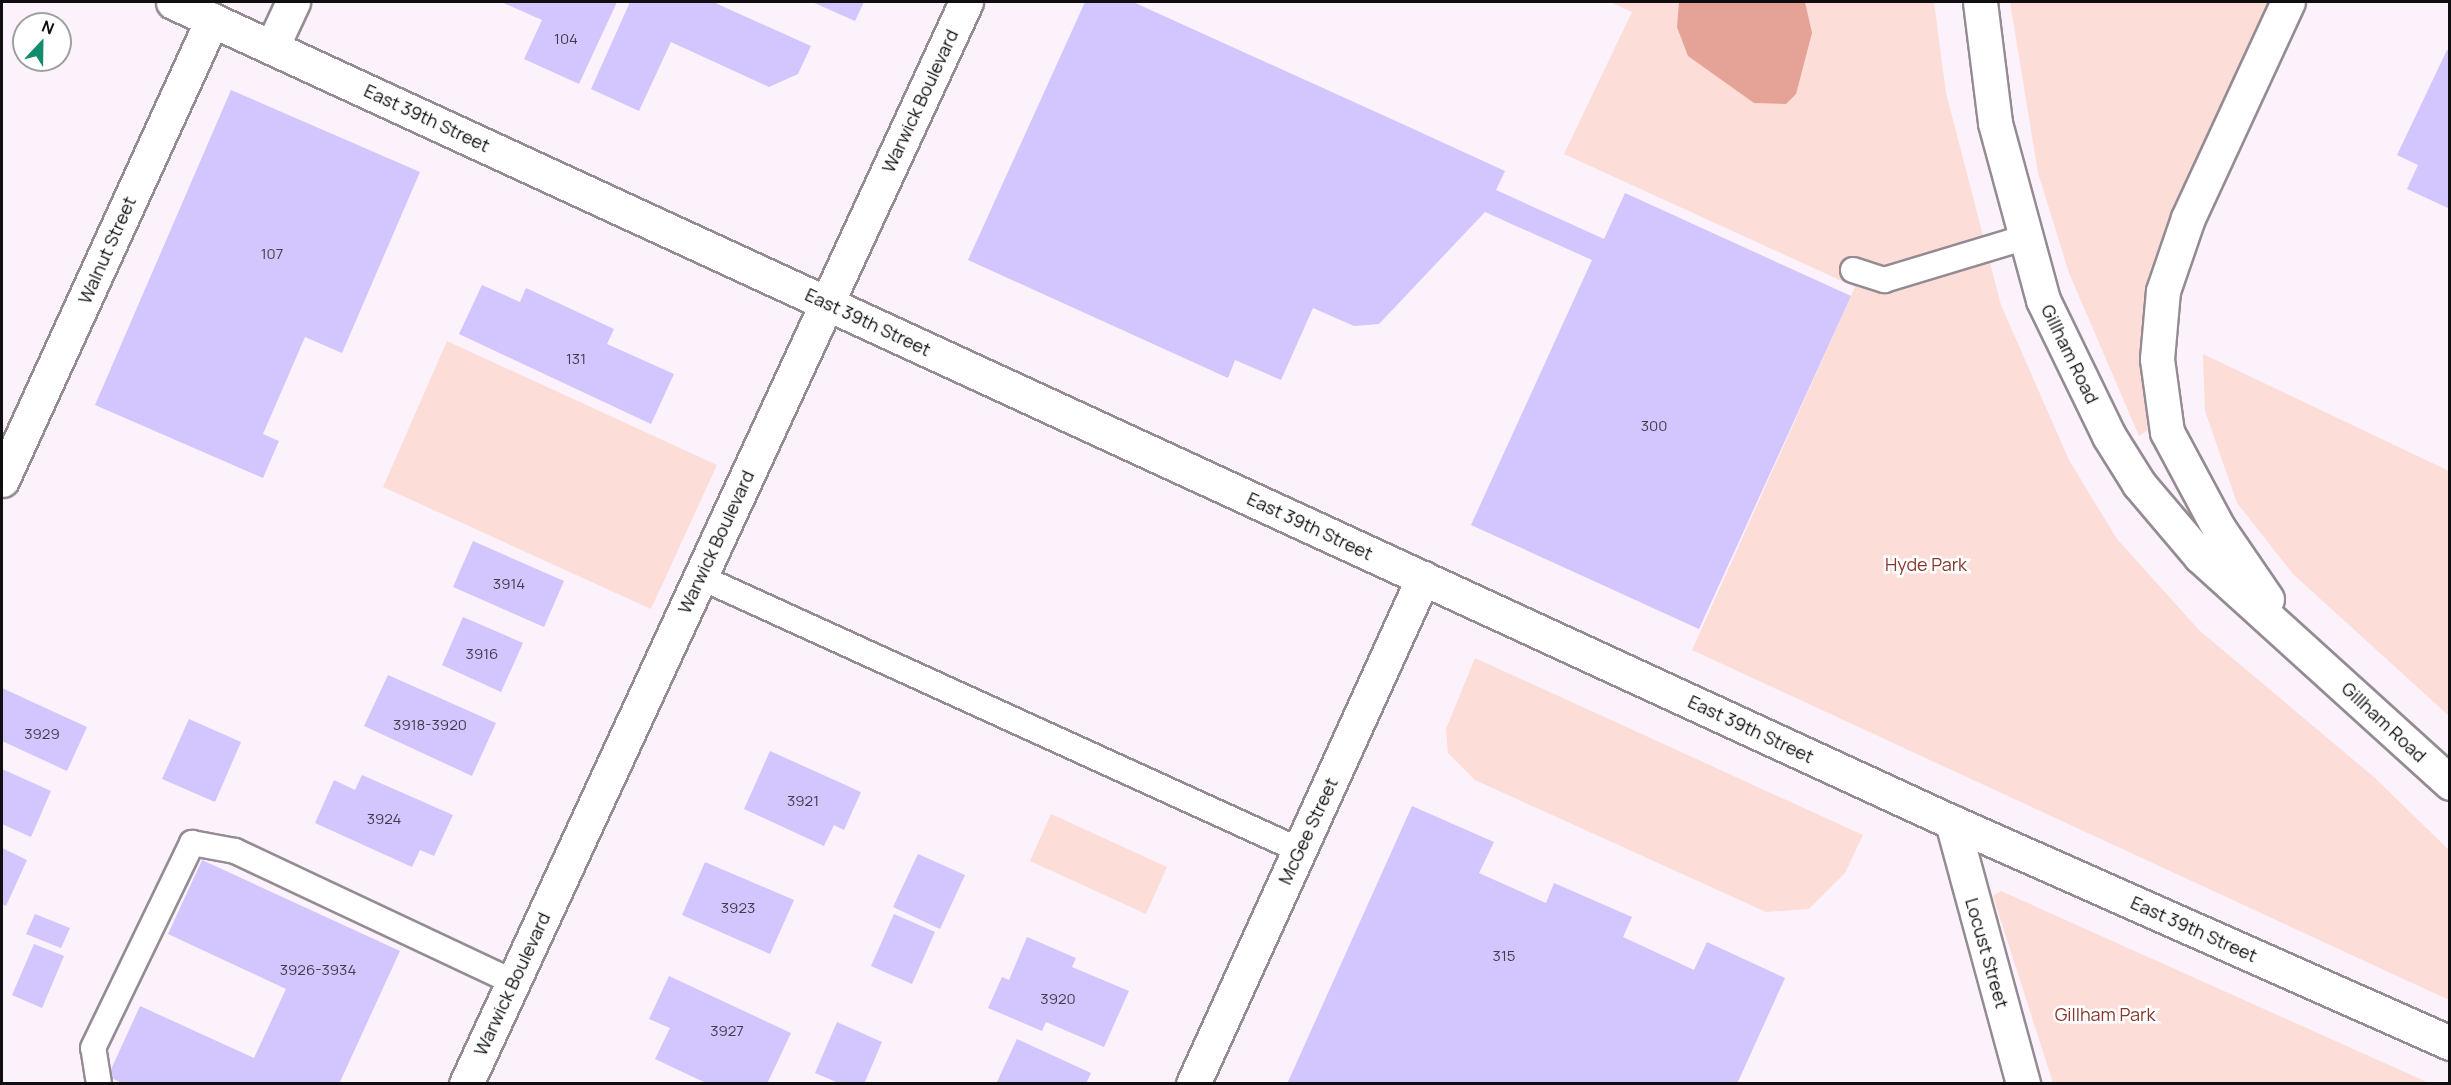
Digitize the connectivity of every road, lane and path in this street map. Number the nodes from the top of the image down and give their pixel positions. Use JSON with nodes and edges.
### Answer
{"nodes":[{"id":1,"x":173,"y":2,"type":"edge"},
{"id":2,"x":293,"y":2,"type":"edge"},
{"id":3,"x":966,"y":2,"type":"edge"},
{"id":4,"x":1980,"y":2,"type":"edge"},
{"id":5,"x":2288,"y":2,"type":"edge"},
{"id":6,"x":212,"y":20,"type":"junction"},
{"id":7,"x":272,"y":47,"type":"junction"},
{"id":8,"x":2026,"y":237,"type":"junction"},
{"id":9,"x":1853,"y":270,"type":"dead end"},
{"id":10,"x":827,"y":302,"type":"junction"},
{"id":11,"x":2,"y":480,"type":"edge"},
{"id":12,"x":700,"y":577,"type":"junction"},
{"id":13,"x":1423,"y":578,"type":"junction"},
{"id":14,"x":2293,"y":638,"type":"junction"},
{"id":15,"x":2450,"y":783,"type":"edge"},
{"id":16,"x":1952,"y":822,"type":"junction"},
{"id":17,"x":1299,"y":850,"type":"junction"},
{"id":18,"x":513,"y":982,"type":"junction"},
{"id":19,"x":2450,"y":1043,"type":"edge"},
{"id":20,"x":99,"y":1083,"type":"edge"},
{"id":21,"x":466,"y":1083,"type":"edge"},
{"id":22,"x":1192,"y":1083,"type":"edge"},
{"id":23,"x":2023,"y":1083,"type":"edge"}],
"edges":[{"from":1,"to":6,"type":"main road","name":"East 39th Street"},
{"from":2,"to":7,"type":"main road"},
{"from":3,"to":10,"type":"main road","name":"Warwick Boulevard"},
{"from":4,"to":8,"type":"main road","name":"Gillham Road"},
{"from":5,"to":14,"type":"main road","name":"Gillham Road"},
{"from":6,"to":7,"type":"main road","name":"East 39th Street"},
{"from":6,"to":11,"type":"main road","name":"Walnut Street"},
{"from":7,"to":10,"type":"main road","name":"East 39th Street"},
{"from":8,"to":9,"type":"lane"},
{"from":8,"to":14,"type":"main road","name":"Gillham Road"},
{"from":10,"to":12,"type":"main road","name":"Warwick Boulevard"},
{"from":10,"to":13,"type":"main road","name":"East 39th Street"},
{"from":12,"to":17,"type":"lane"},
{"from":12,"to":18,"type":"main road","name":"Warwick Boulevard"},
{"from":13,"to":16,"type":"main road","name":"East 39th Street"},
{"from":13,"to":17,"type":"main road","name":"McGee Street"},
{"from":14,"to":15,"type":"main road","name":"Gillham Road"},
{"from":16,"to":19,"type":"main road","name":"East 39th Street"},
{"from":16,"to":23,"type":"main road","name":"Locust Street"},
{"from":17,"to":22,"type":"main road","name":"McGee Street"},
{"from":18,"to":20,"type":"lane"},
{"from":18,"to":21,"type":"main road","name":"Warwick Boulevard"}]}
